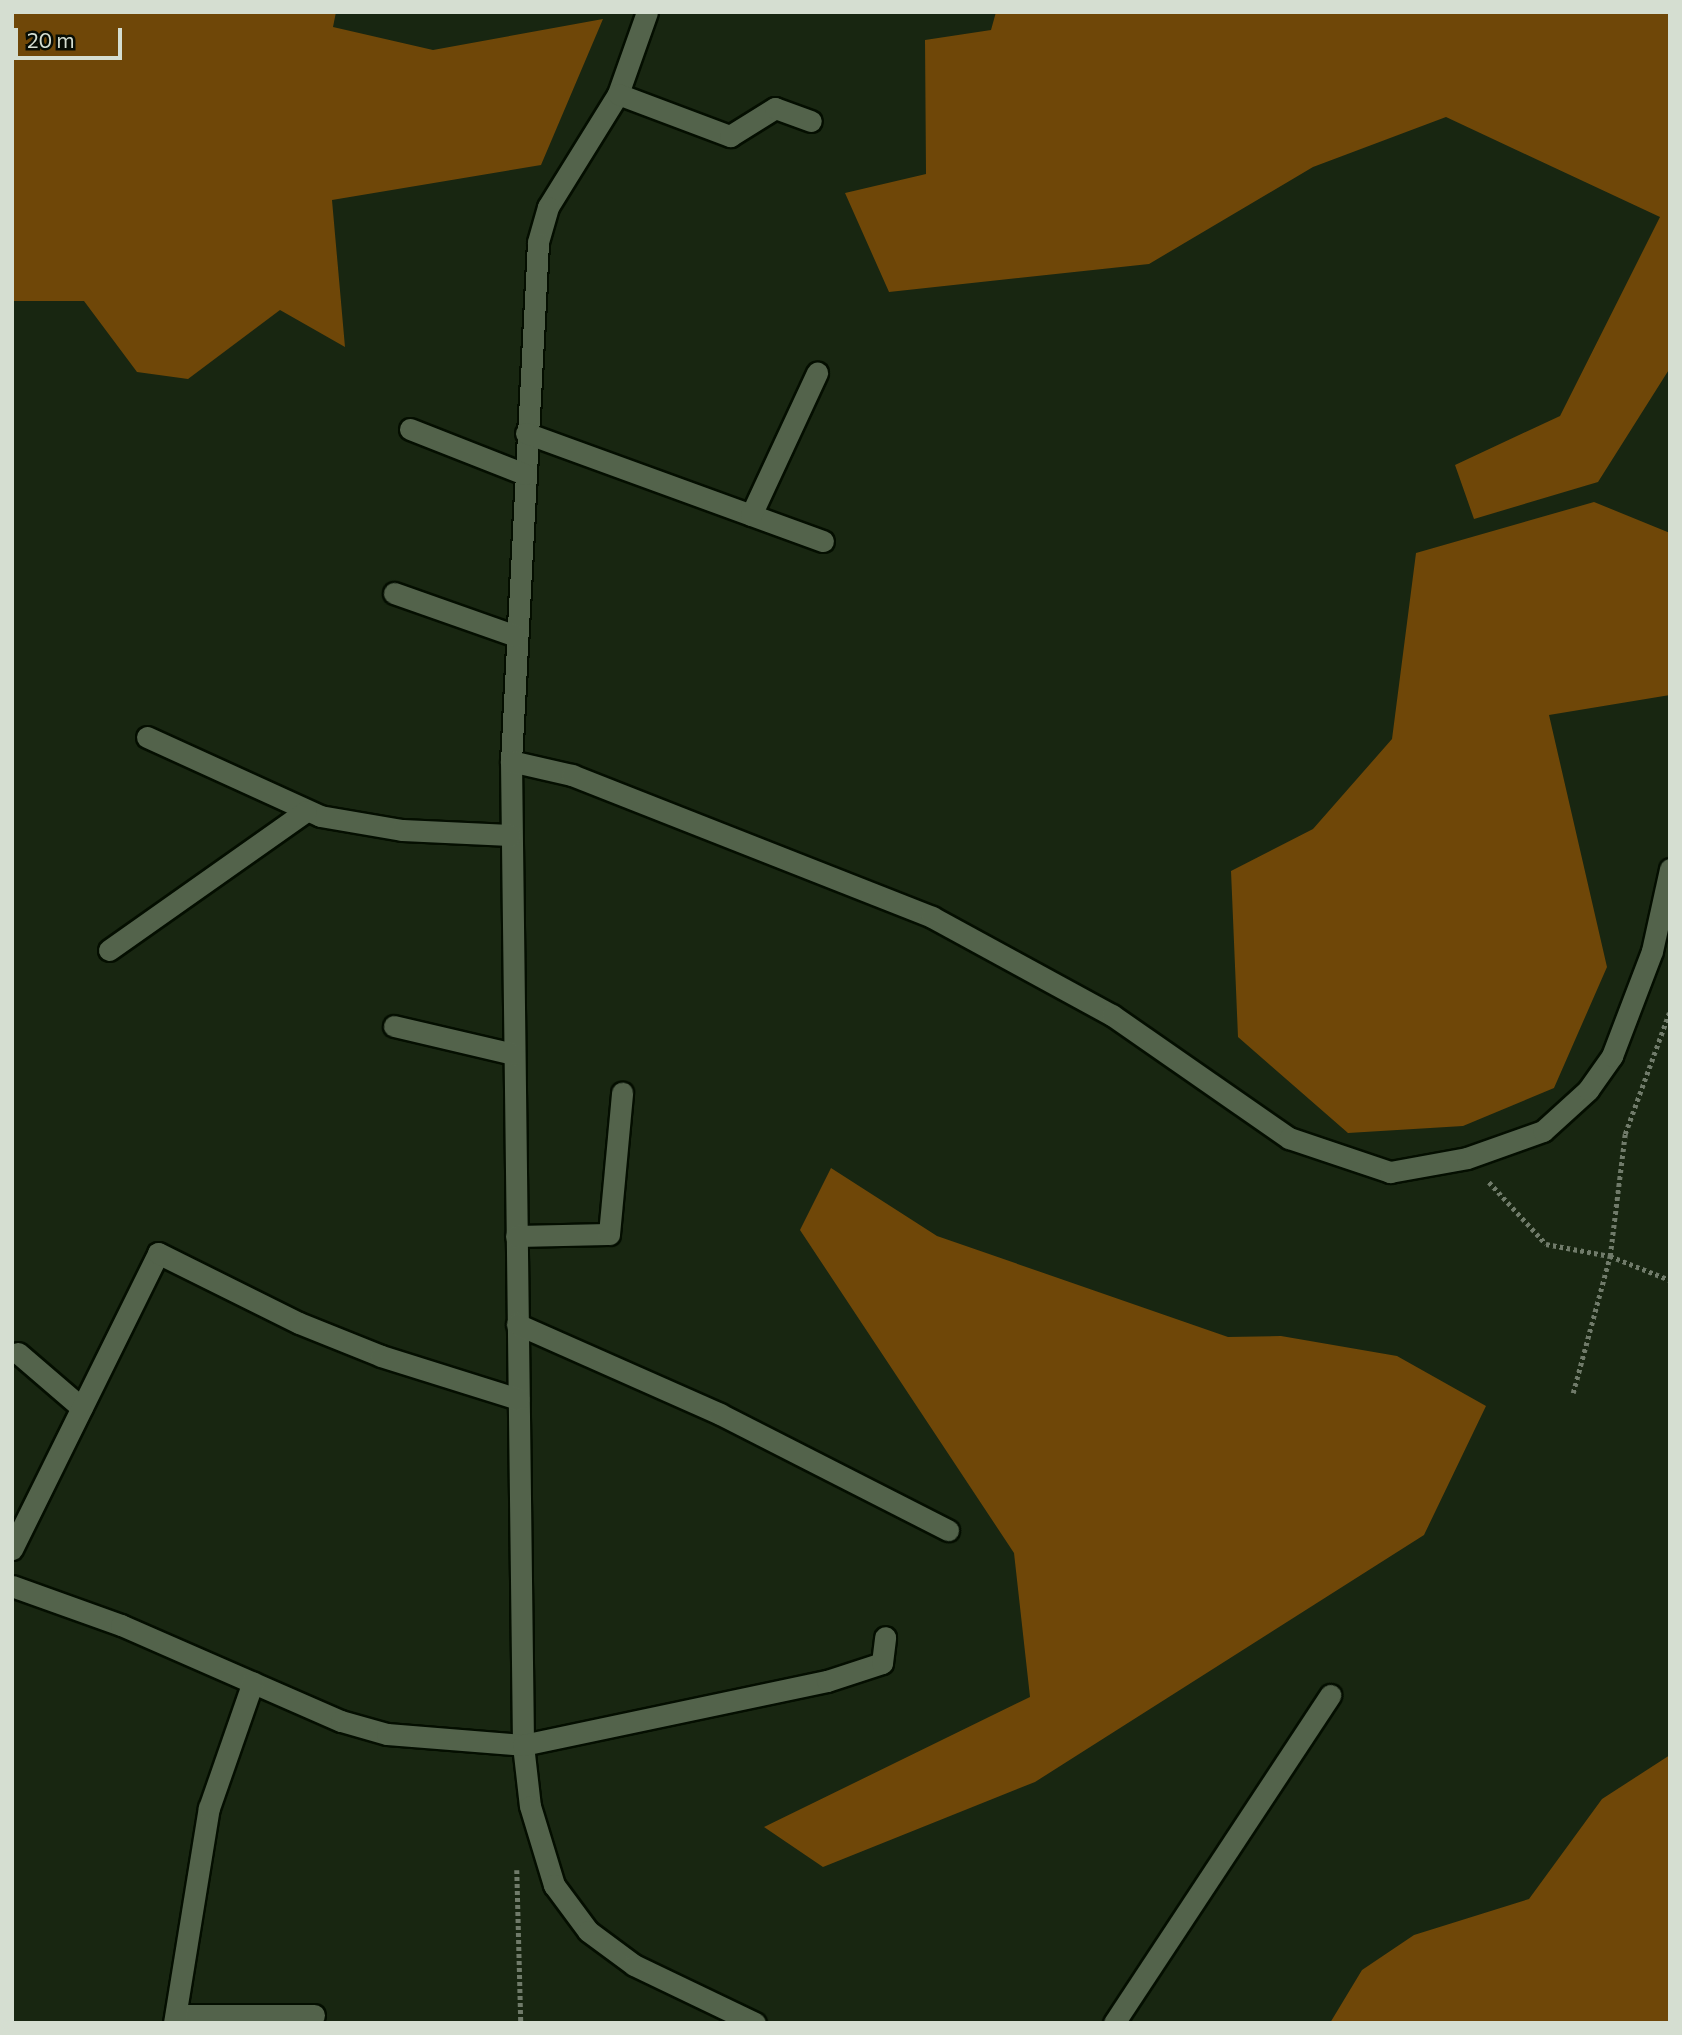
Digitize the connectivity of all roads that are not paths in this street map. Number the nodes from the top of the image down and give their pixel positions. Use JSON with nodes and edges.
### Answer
{"nodes":[{"id":1,"x":647,"y":12,"type":"edge"},
{"id":2,"x":618,"y":94,"type":"junction"},
{"id":3,"x":811,"y":121,"type":"dead end"},
{"id":4,"x":817,"y":373,"type":"dead end"},
{"id":5,"x":410,"y":429,"type":"dead end"},
{"id":6,"x":526,"y":433,"type":"junction"},
{"id":7,"x":524,"y":474,"type":"junction"},
{"id":8,"x":751,"y":515,"type":"junction"},
{"id":9,"x":823,"y":541,"type":"dead end"},
{"id":10,"x":394,"y":593,"type":"dead end"},
{"id":11,"x":516,"y":636,"type":"junction"},
{"id":12,"x":147,"y":737,"type":"dead end"},
{"id":13,"x":511,"y":761,"type":"junction"},
{"id":14,"x":306,"y":811,"type":"junction"},
{"id":15,"x":510,"y":835,"type":"junction"},
{"id":16,"x":1670,"y":869,"type":"edge"},
{"id":17,"x":109,"y":950,"type":"dead end"},
{"id":18,"x":394,"y":1026,"type":"dead end"},
{"id":19,"x":513,"y":1054,"type":"junction"},
{"id":20,"x":622,"y":1093,"type":"dead end"},
{"id":21,"x":516,"y":1236,"type":"junction"},
{"id":22,"x":517,"y":1324,"type":"junction"},
{"id":23,"x":18,"y":1353,"type":"dead end"},
{"id":24,"x":518,"y":1399,"type":"junction"},
{"id":25,"x":82,"y":1408,"type":"junction"},
{"id":26,"x":948,"y":1530,"type":"dead end"},
{"id":27,"x":12,"y":1549,"type":"edge"},
{"id":28,"x":12,"y":1586,"type":"edge"},
{"id":29,"x":885,"y":1637,"type":"dead end"},
{"id":30,"x":253,"y":1682,"type":"junction"},
{"id":31,"x":1330,"y":1695,"type":"dead end"},
{"id":32,"x":523,"y":1745,"type":"junction"},
{"id":33,"x":314,"y":2015,"type":"dead end"},
{"id":34,"x":175,"y":2019,"type":"edge"},
{"id":35,"x":755,"y":2023,"type":"edge"},
{"id":36,"x":1114,"y":2023,"type":"edge"}],
"edges":[{"from":1,"to":2,"type":"street"},
{"from":2,"to":3,"type":"street"},
{"from":2,"to":6,"type":"street"},
{"from":4,"to":8,"type":"street"},
{"from":5,"to":7,"type":"street"},
{"from":6,"to":7,"type":"street"},
{"from":6,"to":8,"type":"street"},
{"from":7,"to":11,"type":"street"},
{"from":8,"to":9,"type":"street"},
{"from":10,"to":11,"type":"street"},
{"from":11,"to":13,"type":"street"},
{"from":12,"to":14,"type":"street"},
{"from":13,"to":15,"type":"street"},
{"from":13,"to":16,"type":"street"},
{"from":14,"to":15,"type":"street"},
{"from":14,"to":17,"type":"street"},
{"from":15,"to":19,"type":"street"},
{"from":18,"to":19,"type":"street"},
{"from":19,"to":21,"type":"street"},
{"from":20,"to":21,"type":"street"},
{"from":21,"to":22,"type":"street"},
{"from":22,"to":24,"type":"street"},
{"from":22,"to":26,"type":"street"},
{"from":23,"to":25,"type":"street"},
{"from":24,"to":25,"type":"street"},
{"from":24,"to":32,"type":"street"},
{"from":25,"to":27,"type":"street"},
{"from":28,"to":30,"type":"street"},
{"from":29,"to":32,"type":"street"},
{"from":30,"to":32,"type":"street"},
{"from":30,"to":34,"type":"street"},
{"from":31,"to":36,"type":"street"},
{"from":32,"to":35,"type":"street"},
{"from":33,"to":34,"type":"street"}]}
